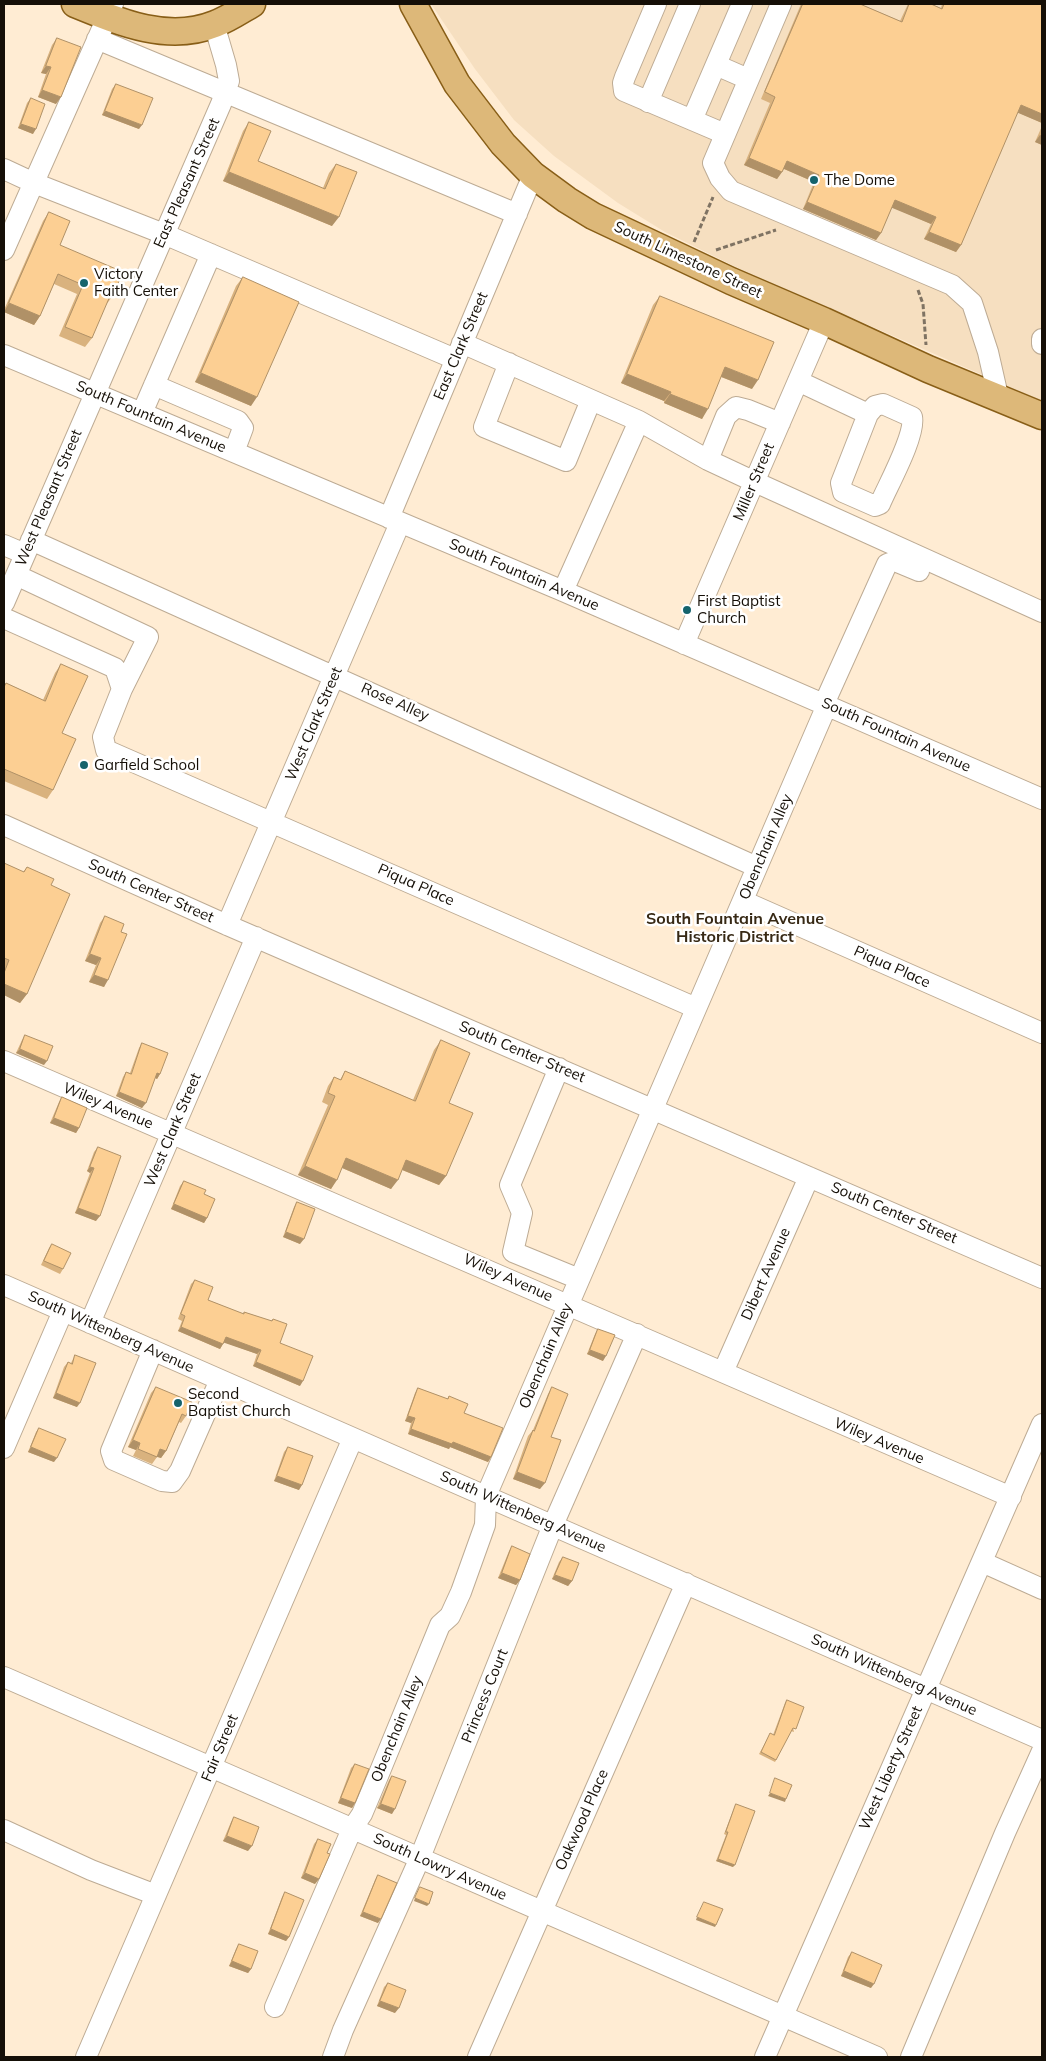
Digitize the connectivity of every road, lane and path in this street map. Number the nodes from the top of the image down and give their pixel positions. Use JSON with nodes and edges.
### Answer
{"nodes":[{"id":1,"x":75,"y":4,"type":"edge"},
{"id":2,"x":252,"y":4,"type":"edge"},
{"id":3,"x":413,"y":4,"type":"edge"},
{"id":4,"x":656,"y":4,"type":"edge"},
{"id":5,"x":690,"y":4,"type":"edge"},
{"id":6,"x":742,"y":4,"type":"edge"},
{"id":7,"x":781,"y":4,"type":"edge"},
{"id":8,"x":106,"y":20,"type":"edge"},
{"id":9,"x":214,"y":24,"type":"junction"},
{"id":10,"x":716,"y":65,"type":"junction"},
{"id":11,"x":748,"y":79,"type":"junction"},
{"id":12,"x":225,"y":92,"type":"junction"},
{"id":13,"x":648,"y":102,"type":"junction"},
{"id":14,"x":692,"y":120,"type":"junction"},
{"id":15,"x":725,"y":134,"type":"junction"},
{"id":16,"x":4,"y":169,"type":"edge"},
{"id":17,"x":717,"y":170,"type":"junction"},
{"id":18,"x":533,"y":175,"type":"junction"},
{"id":19,"x":34,"y":183,"type":"junction"},
{"id":20,"x":517,"y":214,"type":"junction"},
{"id":21,"x":800,"y":221,"type":"junction"},
{"id":22,"x":164,"y":234,"type":"junction"},
{"id":23,"x":4,"y":250,"type":"edge"},
{"id":24,"x":211,"y":254,"type":"junction"},
{"id":25,"x":687,"y":260,"type":"junction"},
{"id":26,"x":911,"y":268,"type":"junction"},
{"id":27,"x":824,"y":321,"type":"junction"},
{"id":28,"x":1042,"y":339,"type":"edge"},
{"id":29,"x":1042,"y":344,"type":"edge"},
{"id":30,"x":459,"y":351,"type":"junction"},
{"id":31,"x":4,"y":355,"type":"edge"},
{"id":32,"x":508,"y":363,"type":"junction"},
{"id":33,"x":928,"y":368,"type":"junction"},
{"id":34,"x":798,"y":382,"type":"junction"},
{"id":35,"x":154,"y":385,"type":"junction"},
{"id":36,"x":95,"y":393,"type":"junction"},
{"id":37,"x":998,"y":396,"type":"junction"},
{"id":38,"x":591,"y":400,"type":"junction"},
{"id":39,"x":142,"y":413,"type":"junction"},
{"id":40,"x":868,"y":414,"type":"junction"},
{"id":41,"x":1042,"y":416,"type":"edge"},
{"id":42,"x":639,"y":421,"type":"junction"},
{"id":43,"x":780,"y":423,"type":"junction"},
{"id":44,"x":234,"y":452,"type":"junction"},
{"id":45,"x":708,"y":460,"type":"junction"},
{"id":46,"x":754,"y":482,"type":"junction"},
{"id":47,"x":394,"y":520,"type":"junction"},
{"id":48,"x":4,"y":545,"type":"edge"},
{"id":49,"x":28,"y":547,"type":"junction"},
{"id":50,"x":928,"y":574,"type":"dead end"},
{"id":51,"x":16,"y":575,"type":"junction"},
{"id":52,"x":563,"y":591,"type":"junction"},
{"id":53,"x":4,"y":603,"type":"edge"},
{"id":54,"x":1042,"y":612,"type":"edge"},
{"id":55,"x":4,"y":618,"type":"edge"},
{"id":56,"x":684,"y":644,"type":"junction"},
{"id":57,"x":335,"y":675,"type":"junction"},
{"id":58,"x":122,"y":690,"type":"junction"},
{"id":59,"x":826,"y":704,"type":"junction"},
{"id":60,"x":1042,"y":799,"type":"edge"},
{"id":61,"x":272,"y":822,"type":"junction"},
{"id":62,"x":4,"y":824,"type":"edge"},
{"id":63,"x":757,"y":867,"type":"junction"},
{"id":64,"x":743,"y":901,"type":"junction"},
{"id":65,"x":228,"y":925,"type":"junction"},
{"id":66,"x":256,"y":937,"type":"junction"},
{"id":67,"x":696,"y":1008,"type":"junction"},
{"id":68,"x":1042,"y":1033,"type":"edge"},
{"id":69,"x":4,"y":1061,"type":"edge"},
{"id":70,"x":559,"y":1068,"type":"junction"},
{"id":71,"x":653,"y":1109,"type":"junction"},
{"id":72,"x":172,"y":1133,"type":"junction"},
{"id":73,"x":809,"y":1177,"type":"junction"},
{"id":74,"x":1042,"y":1278,"type":"edge"},
{"id":75,"x":580,"y":1279,"type":"junction"},
{"id":76,"x":4,"y":1285,"type":"edge"},
{"id":77,"x":568,"y":1305,"type":"junction"},
{"id":78,"x":63,"y":1311,"type":"junction"},
{"id":79,"x":90,"y":1323,"type":"junction"},
{"id":80,"x":636,"y":1334,"type":"junction"},
{"id":81,"x":153,"y":1350,"type":"junction"},
{"id":82,"x":723,"y":1372,"type":"junction"},
{"id":83,"x":220,"y":1380,"type":"junction"},
{"id":84,"x":1042,"y":1424,"type":"edge"},
{"id":85,"x":353,"y":1438,"type":"junction"},
{"id":86,"x":4,"y":1448,"type":"edge"},
{"id":87,"x":486,"y":1496,"type":"junction"},
{"id":88,"x":1010,"y":1497,"type":"junction"},
{"id":89,"x":553,"y":1526,"type":"junction"},
{"id":90,"x":982,"y":1562,"type":"junction"},
{"id":91,"x":686,"y":1584,"type":"junction"},
{"id":92,"x":1042,"y":1589,"type":"edge"},
{"id":93,"x":4,"y":1678,"type":"edge"},
{"id":94,"x":926,"y":1689,"type":"junction"},
{"id":95,"x":1042,"y":1740,"type":"edge"},
{"id":96,"x":1042,"y":1751,"type":"edge"},
{"id":97,"x":211,"y":1767,"type":"junction"},
{"id":98,"x":352,"y":1829,"type":"junction"},
{"id":99,"x":4,"y":1830,"type":"edge"},
{"id":100,"x":419,"y":1860,"type":"junction"},
{"id":101,"x":156,"y":1896,"type":"junction"},
{"id":102,"x":542,"y":1911,"type":"junction"},
{"id":103,"x":275,"y":2007,"type":"dead end"},
{"id":104,"x":783,"y":2016,"type":"junction"},
{"id":105,"x":86,"y":2057,"type":"edge"},
{"id":106,"x":333,"y":2057,"type":"edge"},
{"id":107,"x":478,"y":2057,"type":"edge"},
{"id":108,"x":765,"y":2057,"type":"edge"},
{"id":109,"x":877,"y":2057,"type":"edge"},
{"id":110,"x":911,"y":2057,"type":"edge"}],
"edges":[{"from":1,"to":8,"type":"main road"},
{"from":2,"to":9,"type":"main road"},
{"from":3,"to":18,"type":"main road","name":"South Limestone Street"},
{"from":4,"to":13,"type":"street"},
{"from":5,"to":13,"type":"street"},
{"from":6,"to":10,"type":"street"},
{"from":7,"to":11,"type":"street"},
{"from":8,"to":9,"type":"main road"},
{"from":8,"to":12,"type":"street"},
{"from":8,"to":19,"type":"street"},
{"from":9,"to":12,"type":"street","name":"East Pleasant Street"},
{"from":10,"to":11,"type":"street"},
{"from":10,"to":14,"type":"street"},
{"from":11,"to":15,"type":"street"},
{"from":12,"to":20,"type":"street"},
{"from":12,"to":22,"type":"street","name":"East Pleasant Street"},
{"from":13,"to":14,"type":"street"},
{"from":14,"to":15,"type":"street"},
{"from":15,"to":17,"type":"street"},
{"from":16,"to":19,"type":"street"},
{"from":17,"to":21,"type":"street"},
{"from":17,"to":25,"type":"path"},
{"from":18,"to":20,"type":"street","name":"East Clark Street"},
{"from":18,"to":25,"type":"main road","name":"South Limestone Street"},
{"from":19,"to":22,"type":"street"},
{"from":19,"to":23,"type":"street"},
{"from":20,"to":30,"type":"street","name":"East Clark Street"},
{"from":21,"to":25,"type":"path"},
{"from":21,"to":26,"type":"street"},
{"from":22,"to":24,"type":"street"},
{"from":22,"to":36,"type":"street","name":"East Pleasant Street"},
{"from":24,"to":30,"type":"street"},
{"from":24,"to":35,"type":"street"},
{"from":25,"to":27,"type":"main road","name":"South Limestone Street"},
{"from":26,"to":33,"type":"path"},
{"from":26,"to":37,"type":"street"},
{"from":27,"to":33,"type":"main road","name":"South Limestone Street"},
{"from":27,"to":34,"type":"street","name":"Miller Street"},
{"from":28,"to":29,"type":"street"},
{"from":30,"to":32,"type":"street"},
{"from":30,"to":47,"type":"street","name":"East Clark Street"},
{"from":31,"to":36,"type":"street","name":"South Fountain Avenue"},
{"from":32,"to":38,"type":"street"},
{"from":32,"to":38,"type":"street"},
{"from":33,"to":37,"type":"main road","name":"South Limestone Street"},
{"from":34,"to":40,"type":"street"},
{"from":34,"to":43,"type":"street","name":"Miller Street"},
{"from":35,"to":39,"type":"street"},
{"from":35,"to":44,"type":"street"},
{"from":36,"to":39,"type":"street","name":"South Fountain Avenue"},
{"from":36,"to":49,"type":"street","name":"West Pleasant Street"},
{"from":37,"to":41,"type":"main road","name":"South Limestone Street"},
{"from":38,"to":42,"type":"street"},
{"from":39,"to":44,"type":"street","name":"South Fountain Avenue"},
{"from":40,"to":40,"type":"street"},
{"from":42,"to":45,"type":"street"},
{"from":42,"to":52,"type":"street"},
{"from":43,"to":45,"type":"street"},
{"from":43,"to":46,"type":"street","name":"Miller Street"},
{"from":44,"to":47,"type":"street","name":"South Fountain Avenue"},
{"from":45,"to":46,"type":"street"},
{"from":46,"to":54,"type":"street"},
{"from":46,"to":56,"type":"street","name":"Miller Street"},
{"from":47,"to":52,"type":"street","name":"South Fountain Avenue"},
{"from":47,"to":57,"type":"street","name":"West Clark Street"},
{"from":48,"to":49,"type":"street","name":"Rose Alley"},
{"from":49,"to":51,"type":"street","name":"West Pleasant Street"},
{"from":49,"to":57,"type":"street","name":"Rose Alley"},
{"from":50,"to":59,"type":"street","name":"Obenchain Alley"},
{"from":51,"to":53,"type":"street","name":"West Pleasant Street"},
{"from":51,"to":58,"type":"street"},
{"from":52,"to":56,"type":"street","name":"South Fountain Avenue"},
{"from":55,"to":58,"type":"street"},
{"from":56,"to":59,"type":"street","name":"South Fountain Avenue"},
{"from":57,"to":61,"type":"street","name":"West Clark Street"},
{"from":57,"to":63,"type":"street","name":"Rose Alley"},
{"from":58,"to":61,"type":"street","name":"Piqua Place"},
{"from":59,"to":60,"type":"street","name":"South Fountain Avenue"},
{"from":59,"to":63,"type":"street","name":"Obenchain Alley"},
{"from":61,"to":65,"type":"street","name":"West Clark Street"},
{"from":61,"to":67,"type":"street","name":"Piqua Place"},
{"from":62,"to":65,"type":"street","name":"South Center Street"},
{"from":63,"to":64,"type":"street","name":"Obenchain Alley"},
{"from":64,"to":67,"type":"street","name":"Obenchain Alley"},
{"from":64,"to":68,"type":"street","name":"Piqua Place"},
{"from":65,"to":66,"type":"street","name":"South Center Street"},
{"from":66,"to":70,"type":"street","name":"South Center Street"},
{"from":66,"to":72,"type":"street","name":"West Clark Street"},
{"from":67,"to":71,"type":"street","name":"Obenchain Alley"},
{"from":69,"to":72,"type":"street","name":"Wiley Avenue"},
{"from":70,"to":71,"type":"street","name":"South Center Street"},
{"from":70,"to":75,"type":"street"},
{"from":71,"to":73,"type":"street","name":"South Center Street"},
{"from":71,"to":75,"type":"street","name":"Obenchain Alley"},
{"from":72,"to":77,"type":"street","name":"Wiley Avenue"},
{"from":72,"to":79,"type":"street","name":"West Clark Street"},
{"from":73,"to":74,"type":"street","name":"South Center Street"},
{"from":73,"to":82,"type":"street","name":"Dibert Avenue"},
{"from":75,"to":77,"type":"street","name":"Obenchain Alley"},
{"from":76,"to":78,"type":"street","name":"South Wittenberg Avenue"},
{"from":77,"to":80,"type":"street","name":"Wiley Avenue"},
{"from":77,"to":87,"type":"street","name":"Obenchain Alley"},
{"from":78,"to":79,"type":"street","name":"South Wittenberg Avenue"},
{"from":78,"to":86,"type":"street"},
{"from":79,"to":81,"type":"street","name":"South Wittenberg Avenue"},
{"from":80,"to":82,"type":"street","name":"Wiley Avenue"},
{"from":80,"to":89,"type":"street","name":"Princess Court"},
{"from":81,"to":83,"type":"street","name":"South Wittenberg Avenue"},
{"from":81,"to":83,"type":"street"},
{"from":82,"to":88,"type":"street","name":"Wiley Avenue"},
{"from":83,"to":85,"type":"street","name":"South Wittenberg Avenue"},
{"from":84,"to":88,"type":"street","name":"West Liberty Street"},
{"from":85,"to":87,"type":"street","name":"South Wittenberg Avenue"},
{"from":85,"to":97,"type":"street","name":"Fair Street"},
{"from":87,"to":89,"type":"street","name":"South Wittenberg Avenue"},
{"from":87,"to":98,"type":"street","name":"Obenchain Alley"},
{"from":88,"to":90,"type":"street","name":"West Liberty Street"},
{"from":89,"to":91,"type":"street","name":"South Wittenberg Avenue"},
{"from":89,"to":100,"type":"street","name":"Princess Court"},
{"from":90,"to":92,"type":"street"},
{"from":90,"to":94,"type":"street","name":"West Liberty Street"},
{"from":91,"to":94,"type":"street","name":"South Wittenberg Avenue"},
{"from":91,"to":102,"type":"street","name":"Oakwood Place"},
{"from":93,"to":97,"type":"street","name":"South Lowry Avenue"},
{"from":94,"to":95,"type":"street","name":"South Wittenberg Avenue"},
{"from":94,"to":104,"type":"street","name":"West Liberty Street"},
{"from":96,"to":110,"type":"street"},
{"from":97,"to":98,"type":"street","name":"South Lowry Avenue"},
{"from":97,"to":101,"type":"street","name":"Fair Street"},
{"from":98,"to":100,"type":"street","name":"South Lowry Avenue"},
{"from":98,"to":103,"type":"street","name":"Obenchain Alley"},
{"from":99,"to":101,"type":"street"},
{"from":100,"to":102,"type":"street","name":"South Lowry Avenue"},
{"from":100,"to":106,"type":"street","name":"Princess Court"},
{"from":101,"to":105,"type":"street","name":"Fair Street"},
{"from":102,"to":104,"type":"street","name":"South Lowry Avenue"},
{"from":102,"to":107,"type":"street","name":"Oakwood Place"},
{"from":104,"to":108,"type":"street","name":"West Liberty Street"},
{"from":104,"to":109,"type":"street","name":"South Lowry Avenue"}]}
